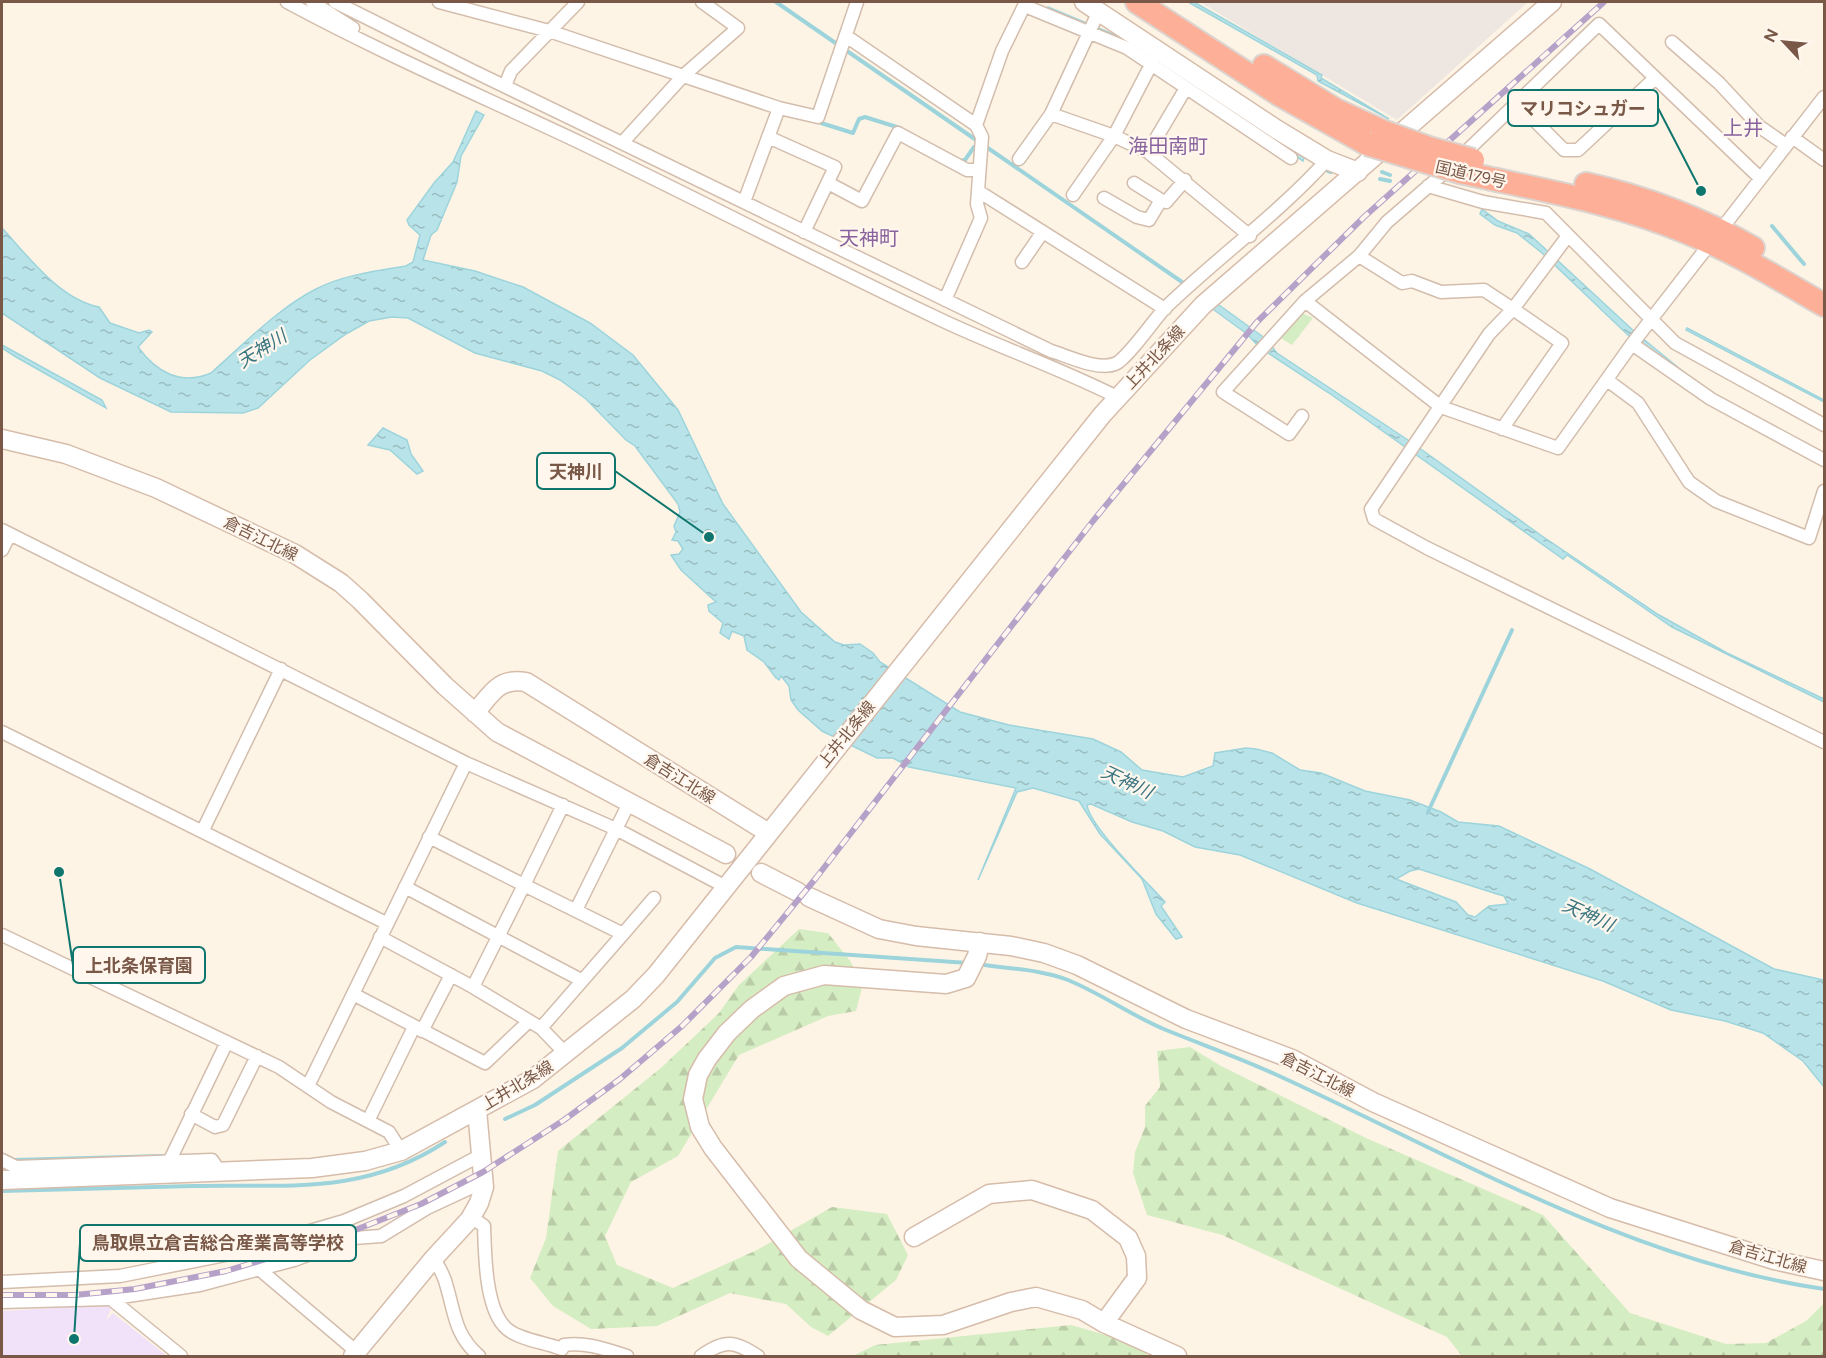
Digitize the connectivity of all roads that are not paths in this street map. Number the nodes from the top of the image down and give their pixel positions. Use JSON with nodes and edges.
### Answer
{"nodes":[{"id":1,"x":287,"y":2,"type":"edge"},
{"id":2,"x":312,"y":2,"type":"edge"},
{"id":3,"x":335,"y":2,"type":"edge"},
{"id":4,"x":439,"y":2,"type":"edge"},
{"id":5,"x":578,"y":2,"type":"edge"},
{"id":6,"x":702,"y":2,"type":"edge"},
{"id":7,"x":857,"y":2,"type":"edge"},
{"id":8,"x":1137,"y":2,"type":"edge"},
{"id":9,"x":1164,"y":2,"type":"edge"},
{"id":10,"x":1552,"y":2,"type":"edge"},
{"id":11,"x":1025,"y":4,"type":"edge"},
{"id":12,"x":1091,"y":6,"type":"edge"},
{"id":13,"x":549,"y":31,"type":"junction"},
{"id":14,"x":1089,"y":33,"type":"junction"},
{"id":15,"x":846,"y":36,"type":"junction"},
{"id":16,"x":1672,"y":42,"type":"dead end"},
{"id":17,"x":374,"y":46,"type":"junction"},
{"id":18,"x":1155,"y":57,"type":"junction"},
{"id":19,"x":683,"y":76,"type":"junction"},
{"id":20,"x":1654,"y":79,"type":"junction"},
{"id":21,"x":505,"y":86,"type":"junction"},
{"id":22,"x":1186,"y":88,"type":"junction"},
{"id":23,"x":1824,"y":97,"type":"edge"},
{"id":24,"x":1516,"y":102,"type":"junction"},
{"id":25,"x":779,"y":108,"type":"junction"},
{"id":26,"x":1051,"y":114,"type":"junction"},
{"id":27,"x":976,"y":124,"type":"junction"},
{"id":28,"x":1114,"y":136,"type":"junction"},
{"id":29,"x":768,"y":137,"type":"junction"},
{"id":30,"x":1374,"y":137,"type":"junction"},
{"id":31,"x":1789,"y":141,"type":"junction"},
{"id":32,"x":622,"y":142,"type":"junction"},
{"id":33,"x":1148,"y":152,"type":"junction"},
{"id":34,"x":1291,"y":158,"type":"dead end"},
{"id":35,"x":1019,"y":159,"type":"dead end"},
{"id":36,"x":1327,"y":160,"type":"junction"},
{"id":37,"x":1824,"y":160,"type":"edge"},
{"id":38,"x":978,"y":170,"type":"junction"},
{"id":39,"x":1358,"y":172,"type":"junction"},
{"id":40,"x":1760,"y":178,"type":"junction"},
{"id":41,"x":1185,"y":180,"type":"junction"},
{"id":42,"x":828,"y":183,"type":"junction"},
{"id":43,"x":1134,"y":183,"type":"dead end"},
{"id":44,"x":1428,"y":186,"type":"junction"},
{"id":45,"x":978,"y":191,"type":"junction"},
{"id":46,"x":1073,"y":195,"type":"dead end"},
{"id":47,"x":1104,"y":198,"type":"dead end"},
{"id":48,"x":1161,"y":200,"type":"junction"},
{"id":49,"x":744,"y":202,"type":"junction"},
{"id":50,"x":804,"y":232,"type":"junction"},
{"id":51,"x":1042,"y":233,"type":"junction"},
{"id":52,"x":1250,"y":236,"type":"junction"},
{"id":53,"x":1567,"y":237,"type":"junction"},
{"id":54,"x":1716,"y":237,"type":"junction"},
{"id":55,"x":1359,"y":256,"type":"junction"},
{"id":56,"x":1022,"y":262,"type":"dead end"},
{"id":57,"x":1824,"y":287,"type":"edge"},
{"id":58,"x":945,"y":300,"type":"junction"},
{"id":59,"x":1305,"y":301,"type":"junction"},
{"id":60,"x":1824,"y":305,"type":"edge"},
{"id":61,"x":1165,"y":309,"type":"junction"},
{"id":62,"x":1512,"y":309,"type":"junction"},
{"id":63,"x":1651,"y":320,"type":"junction"},
{"id":64,"x":1632,"y":344,"type":"junction"},
{"id":65,"x":1607,"y":380,"type":"junction"},
{"id":66,"x":1117,"y":397,"type":"junction"},
{"id":67,"x":1441,"y":407,"type":"junction"},
{"id":68,"x":1302,"y":416,"type":"dead end"},
{"id":69,"x":1824,"y":425,"type":"edge"},
{"id":70,"x":1502,"y":429,"type":"junction"},
{"id":71,"x":2,"y":439,"type":"edge"},
{"id":72,"x":1824,"y":460,"type":"edge"},
{"id":73,"x":1824,"y":491,"type":"edge"},
{"id":74,"x":5,"y":532,"type":"edge"},
{"id":75,"x":2,"y":550,"type":"edge"},
{"id":76,"x":281,"y":669,"type":"junction"},
{"id":77,"x":476,"y":713,"type":"junction"},
{"id":78,"x":2,"y":732,"type":"edge"},
{"id":79,"x":1824,"y":742,"type":"edge"},
{"id":80,"x":466,"y":763,"type":"junction"},
{"id":81,"x":629,"y":803,"type":"junction"},
{"id":82,"x":563,"y":805,"type":"junction"},
{"id":83,"x":771,"y":827,"type":"junction"},
{"id":84,"x":616,"y":829,"type":"junction"},
{"id":85,"x":203,"y":830,"type":"junction"},
{"id":86,"x":429,"y":837,"type":"junction"},
{"id":87,"x":726,"y":854,"type":"dead end"},
{"id":88,"x":761,"y":873,"type":"dead end"},
{"id":89,"x":524,"y":885,"type":"junction"},
{"id":90,"x":405,"y":887,"type":"junction"},
{"id":91,"x":726,"y":887,"type":"junction"},
{"id":92,"x":654,"y":898,"type":"dead end"},
{"id":93,"x":576,"y":910,"type":"junction"},
{"id":94,"x":386,"y":922,"type":"junction"},
{"id":95,"x":623,"y":934,"type":"junction"},
{"id":96,"x":2,"y":935,"type":"edge"},
{"id":97,"x":499,"y":936,"type":"junction"},
{"id":98,"x":380,"y":937,"type":"junction"},
{"id":99,"x":980,"y":942,"type":"junction"},
{"id":100,"x":450,"y":975,"type":"junction"},
{"id":101,"x":581,"y":980,"type":"junction"},
{"id":102,"x":473,"y":987,"type":"junction"},
{"id":103,"x":353,"y":994,"type":"junction"},
{"id":104,"x":528,"y":1022,"type":"junction"},
{"id":105,"x":541,"y":1028,"type":"junction"},
{"id":106,"x":418,"y":1029,"type":"junction"},
{"id":107,"x":227,"y":1042,"type":"junction"},
{"id":108,"x":566,"y":1054,"type":"junction"},
{"id":109,"x":257,"y":1056,"type":"junction"},
{"id":110,"x":308,"y":1086,"type":"junction"},
{"id":111,"x":477,"y":1110,"type":"junction"},
{"id":112,"x":191,"y":1114,"type":"junction"},
{"id":113,"x":368,"y":1121,"type":"junction"},
{"id":114,"x":401,"y":1151,"type":"junction"},
{"id":115,"x":481,"y":1155,"type":"junction"},
{"id":116,"x":169,"y":1162,"type":"junction"},
{"id":117,"x":3,"y":1168,"type":"edge"},
{"id":118,"x":220,"y":1172,"type":"junction"},
{"id":119,"x":483,"y":1182,"type":"junction"},
{"id":120,"x":471,"y":1217,"type":"junction"},
{"id":121,"x":915,"y":1237,"type":"dead end"},
{"id":122,"x":434,"y":1258,"type":"junction"},
{"id":123,"x":259,"y":1269,"type":"junction"},
{"id":124,"x":1824,"y":1271,"type":"edge"},
{"id":125,"x":2,"y":1282,"type":"edge"},
{"id":126,"x":111,"y":1299,"type":"junction"},
{"id":127,"x":2,"y":1302,"type":"edge"},
{"id":128,"x":1104,"y":1323,"type":"junction"},
{"id":129,"x":557,"y":1352,"type":"edge"},
{"id":130,"x":355,"y":1354,"type":"edge"},
{"id":131,"x":181,"y":1356,"type":"edge"},
{"id":132,"x":479,"y":1356,"type":"edge"},
{"id":133,"x":627,"y":1356,"type":"edge"},
{"id":134,"x":701,"y":1356,"type":"edge"},
{"id":135,"x":758,"y":1356,"type":"edge"},
{"id":136,"x":1177,"y":1356,"type":"edge"}],
"edges":[{"from":1,"to":17,"type":"street"},
{"from":2,"to":17,"type":"street"},
{"from":3,"to":21,"type":"street"},
{"from":4,"to":13,"type":"street"},
{"from":5,"to":13,"type":"street"},
{"from":6,"to":19,"type":"street"},
{"from":7,"to":15,"type":"street"},
{"from":8,"to":30,"type":"highway","name":"国道179号"},
{"from":9,"to":30,"type":"highway","name":"国道179号"},
{"from":10,"to":39,"type":"main road","name":"上井北条線"},
{"from":11,"to":14,"type":"street"},
{"from":11,"to":27,"type":"street"},
{"from":12,"to":14,"type":"street"},
{"from":12,"to":18,"type":"main road"},
{"from":13,"to":19,"type":"street"},
{"from":13,"to":21,"type":"street"},
{"from":14,"to":18,"type":"street"},
{"from":14,"to":26,"type":"street"},
{"from":15,"to":25,"type":"street"},
{"from":15,"to":27,"type":"street"},
{"from":16,"to":31,"type":"street"},
{"from":17,"to":66,"type":"street"},
{"from":18,"to":22,"type":"street"},
{"from":18,"to":28,"type":"street"},
{"from":18,"to":36,"type":"main road"},
{"from":19,"to":25,"type":"street"},
{"from":19,"to":32,"type":"street"},
{"from":20,"to":24,"type":"street"},
{"from":20,"to":24,"type":"street"},
{"from":20,"to":40,"type":"street"},
{"from":21,"to":32,"type":"street"},
{"from":22,"to":33,"type":"street"},
{"from":22,"to":34,"type":"street"},
{"from":23,"to":31,"type":"street"},
{"from":24,"to":44,"type":"street"},
{"from":25,"to":29,"type":"street"},
{"from":26,"to":28,"type":"street"},
{"from":26,"to":35,"type":"street"},
{"from":27,"to":38,"type":"street"},
{"from":28,"to":33,"type":"street"},
{"from":28,"to":46,"type":"street"},
{"from":29,"to":42,"type":"street"},
{"from":29,"to":49,"type":"street"},
{"from":30,"to":54,"type":"highway","name":"国道179号","bridge":true},
{"from":31,"to":37,"type":"street"},
{"from":31,"to":40,"type":"street"},
{"from":32,"to":49,"type":"street"},
{"from":33,"to":41,"type":"street"},
{"from":36,"to":39,"type":"main road"},
{"from":36,"to":52,"type":"street"},
{"from":38,"to":42,"type":"street"},
{"from":38,"to":45,"type":"street"},
{"from":39,"to":66,"type":"main road","name":"上井北条線"},
{"from":40,"to":54,"type":"street"},
{"from":41,"to":48,"type":"street"},
{"from":41,"to":52,"type":"street"},
{"from":42,"to":50,"type":"street"},
{"from":43,"to":48,"type":"street"},
{"from":44,"to":53,"type":"street"},
{"from":44,"to":55,"type":"street"},
{"from":45,"to":51,"type":"street"},
{"from":45,"to":58,"type":"street"},
{"from":47,"to":48,"type":"street"},
{"from":49,"to":50,"type":"street"},
{"from":50,"to":58,"type":"street"},
{"from":51,"to":56,"type":"street"},
{"from":51,"to":61,"type":"street"},
{"from":52,"to":61,"type":"street"},
{"from":53,"to":62,"type":"street"},
{"from":53,"to":63,"type":"street"},
{"from":54,"to":57,"type":"highway","name":"国道179号"},
{"from":54,"to":60,"type":"highway","name":"国道179号"},
{"from":54,"to":63,"type":"street"},
{"from":55,"to":59,"type":"street"},
{"from":55,"to":62,"type":"street"},
{"from":58,"to":61,"type":"street"},
{"from":59,"to":67,"type":"street"},
{"from":59,"to":68,"type":"street"},
{"from":62,"to":67,"type":"street"},
{"from":62,"to":70,"type":"street"},
{"from":63,"to":64,"type":"street"},
{"from":63,"to":69,"type":"street"},
{"from":64,"to":65,"type":"street"},
{"from":64,"to":72,"type":"street"},
{"from":65,"to":70,"type":"street"},
{"from":65,"to":73,"type":"street"},
{"from":66,"to":83,"type":"main road","name":"上井北条線"},
{"from":67,"to":70,"type":"street"},
{"from":67,"to":79,"type":"street"},
{"from":71,"to":77,"type":"main road","name":"倉吉江北線"},
{"from":74,"to":75,"type":"street"},
{"from":74,"to":76,"type":"street"},
{"from":76,"to":80,"type":"street"},
{"from":76,"to":85,"type":"street"},
{"from":77,"to":81,"type":"main road","name":"倉吉江北線"},
{"from":77,"to":83,"type":"main road","name":"倉吉江北線"},
{"from":78,"to":85,"type":"street"},
{"from":80,"to":82,"type":"street"},
{"from":80,"to":86,"type":"street"},
{"from":81,"to":84,"type":"street"},
{"from":81,"to":87,"type":"main road","name":"倉吉江北線"},
{"from":82,"to":84,"type":"street"},
{"from":82,"to":89,"type":"street"},
{"from":83,"to":91,"type":"main road","name":"上井北条線"},
{"from":84,"to":91,"type":"street"},
{"from":84,"to":93,"type":"street"},
{"from":85,"to":94,"type":"street"},
{"from":86,"to":89,"type":"street"},
{"from":86,"to":90,"type":"street"},
{"from":88,"to":99,"type":"main road","name":"倉吉江北線"},
{"from":89,"to":93,"type":"street"},
{"from":89,"to":97,"type":"street"},
{"from":90,"to":94,"type":"street"},
{"from":90,"to":97,"type":"street"},
{"from":91,"to":108,"type":"main road","name":"上井北条線"},
{"from":92,"to":95,"type":"street"},
{"from":93,"to":95,"type":"street"},
{"from":94,"to":98,"type":"street"},
{"from":95,"to":101,"type":"street"},
{"from":96,"to":107,"type":"street"},
{"from":97,"to":101,"type":"street"},
{"from":97,"to":102,"type":"street"},
{"from":98,"to":100,"type":"street"},
{"from":98,"to":103,"type":"street"},
{"from":99,"to":124,"type":"main road","name":"倉吉江北線"},
{"from":99,"to":128,"type":"main road"},
{"from":100,"to":102,"type":"street"},
{"from":100,"to":106,"type":"street"},
{"from":101,"to":105,"type":"street"},
{"from":102,"to":104,"type":"street"},
{"from":103,"to":106,"type":"street"},
{"from":103,"to":110,"type":"street"},
{"from":104,"to":105,"type":"street"},
{"from":104,"to":106,"type":"street"},
{"from":105,"to":108,"type":"street"},
{"from":106,"to":113,"type":"street"},
{"from":107,"to":109,"type":"street"},
{"from":107,"to":112,"type":"street"},
{"from":108,"to":111,"type":"main road","name":"上井北条線"},
{"from":109,"to":110,"type":"street"},
{"from":109,"to":112,"type":"street"},
{"from":110,"to":113,"type":"street"},
{"from":111,"to":114,"type":"main road","name":"上井北条線"},
{"from":111,"to":115,"type":"main road"},
{"from":112,"to":116,"type":"street"},
{"from":113,"to":114,"type":"street"},
{"from":114,"to":118,"type":"main road","name":"上井北条線"},
{"from":115,"to":119,"type":"main road"},
{"from":115,"to":125,"type":"street"},
{"from":116,"to":117,"type":"street"},
{"from":116,"to":118,"type":"street"},
{"from":117,"to":118,"type":"main road","name":"上井北条線"},
{"from":119,"to":120,"type":"main road"},
{"from":119,"to":123,"type":"street"},
{"from":120,"to":122,"type":"main road"},
{"from":120,"to":129,"type":"street"},
{"from":121,"to":128,"type":"main road"},
{"from":122,"to":130,"type":"main road"},
{"from":122,"to":132,"type":"street"},
{"from":123,"to":126,"type":"street"},
{"from":123,"to":130,"type":"street"},
{"from":126,"to":127,"type":"street"},
{"from":126,"to":131,"type":"street"},
{"from":128,"to":136,"type":"main road"},
{"from":129,"to":133,"type":"street"},
{"from":134,"to":135,"type":"street"}]}
